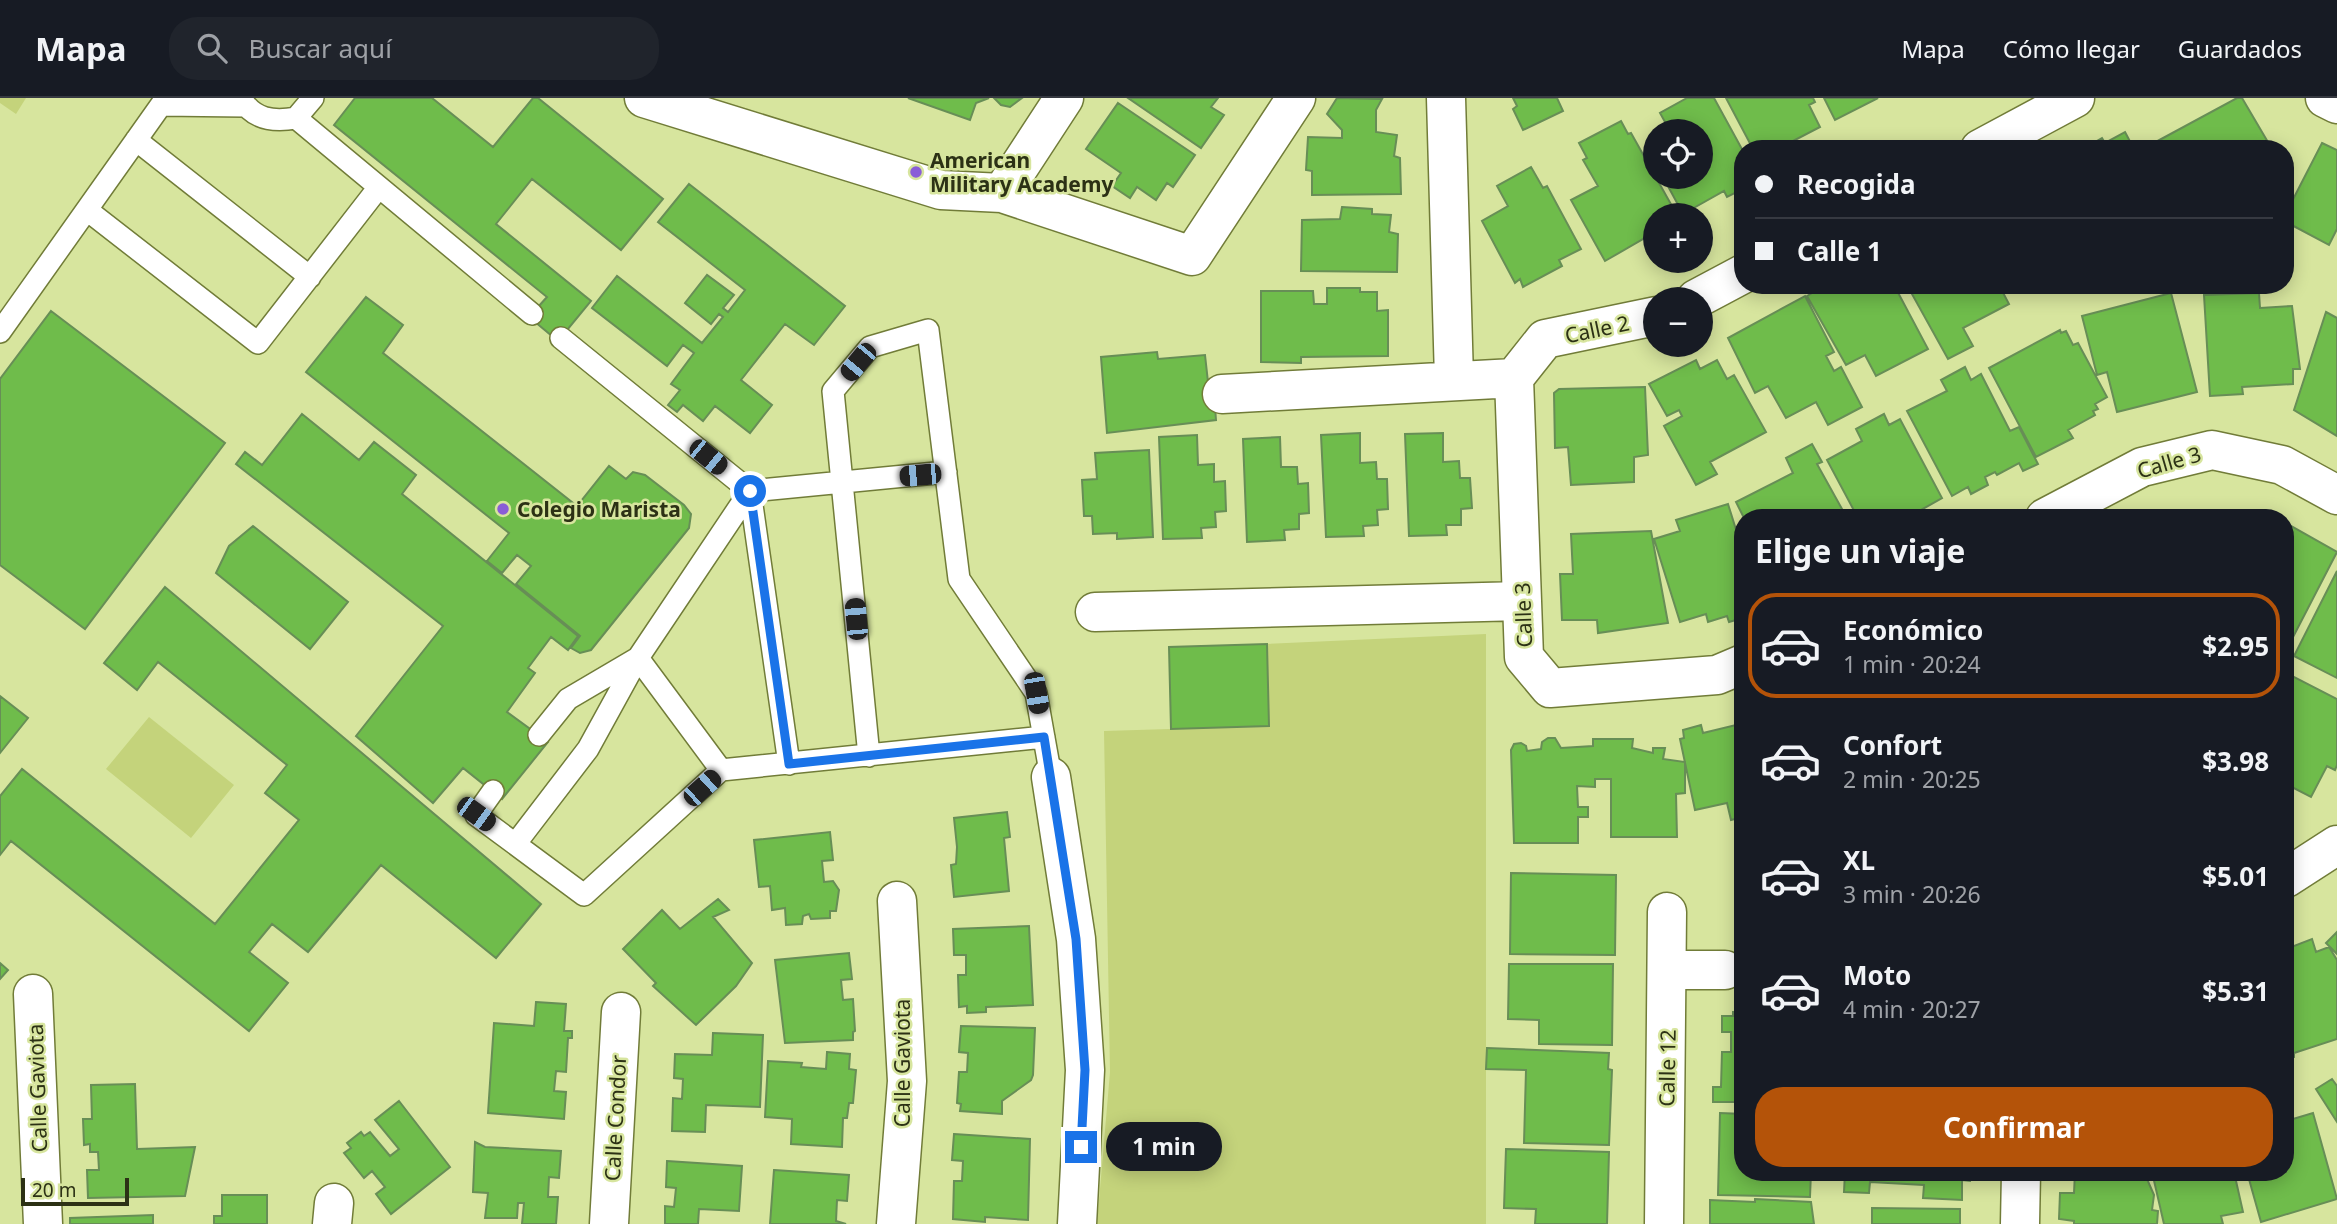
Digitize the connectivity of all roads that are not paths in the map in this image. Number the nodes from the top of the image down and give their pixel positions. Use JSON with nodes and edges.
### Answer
{"nodes":[{"id":1,"x":313,"y":98,"type":"edge"},
{"id":2,"x":644,"y":98,"type":"edge"},
{"id":3,"x":1065,"y":98,"type":"edge"},
{"id":4,"x":1296,"y":98,"type":"edge"},
{"id":5,"x":1446,"y":98,"type":"edge"},
{"id":6,"x":2075,"y":98,"type":"edge"},
{"id":7,"x":2325,"y":98,"type":"edge"},
{"id":8,"x":243,"y":102,"type":"edge"},
{"id":9,"x":2337,"y":104,"type":"edge"},
{"id":10,"x":296,"y":118,"type":"junction"},
{"id":11,"x":136,"y":140,"type":"junction"},
{"id":12,"x":1997,"y":140,"type":"edge"},
{"id":13,"x":379,"y":187,"type":"junction"},
{"id":14,"x":1002,"y":193,"type":"junction"},
{"id":15,"x":86,"y":211,"type":"junction"},
{"id":16,"x":310,"y":277,"type":"junction"},
{"id":17,"x":1734,"y":279,"type":"edge"},
{"id":18,"x":1713,"y":290,"type":"edge"},
{"id":19,"x":533,"y":314,"type":"dead end"},
{"id":20,"x":1643,"y":319,"type":"edge"},
{"id":21,"x":0,"y":332,"type":"edge"},
{"id":22,"x":561,"y":338,"type":"dead end"},
{"id":23,"x":1514,"y":378,"type":"junction"},
{"id":24,"x":1454,"y":379,"type":"junction"},
{"id":25,"x":1223,"y":394,"type":"dead end"},
{"id":26,"x":946,"y":472,"type":"junction"},
{"id":27,"x":843,"y":482,"type":"junction"},
{"id":28,"x":750,"y":491,"type":"junction"},
{"id":29,"x":2337,"y":495,"type":"edge"},
{"id":30,"x":2062,"y":509,"type":"edge"},
{"id":31,"x":1522,"y":601,"type":"junction"},
{"id":32,"x":1095,"y":611,"type":"dead end"},
{"id":33,"x":638,"y":658,"type":"junction"},
{"id":34,"x":1734,"y":668,"type":"edge"},
{"id":35,"x":539,"y":736,"type":"dead end"},
{"id":36,"x":1044,"y":737,"type":"junction"},
{"id":37,"x":869,"y":755,"type":"junction"},
{"id":38,"x":789,"y":764,"type":"junction"},
{"id":39,"x":721,"y":770,"type":"junction"},
{"id":40,"x":1051,"y":777,"type":"joint"},
{"id":41,"x":493,"y":791,"type":"dead end"},
{"id":42,"x":516,"y":843,"type":"junction"},
{"id":43,"x":2337,"y":845,"type":"edge"},
{"id":44,"x":2294,"y":873,"type":"edge"},
{"id":45,"x":897,"y":901,"type":"dead end"},
{"id":46,"x":1667,"y":912,"type":"dead end"},
{"id":47,"x":1668,"y":970,"type":"junction"},
{"id":48,"x":1725,"y":970,"type":"dead end"},
{"id":49,"x":33,"y":994,"type":"dead end"},
{"id":50,"x":621,"y":1012,"type":"dead end"},
{"id":51,"x":2021,"y":1181,"type":"edge"},
{"id":52,"x":43,"y":1224,"type":"edge"},
{"id":53,"x":609,"y":1224,"type":"edge"},
{"id":54,"x":896,"y":1224,"type":"edge"},
{"id":55,"x":1077,"y":1224,"type":"edge"},
{"id":56,"x":1664,"y":1224,"type":"edge"},
{"id":57,"x":2020,"y":1224,"type":"edge"}],
"edges":[{"from":1,"to":10,"type":"lane"},
{"from":2,"to":14,"type":"street"},
{"from":3,"to":14,"type":"street"},
{"from":4,"to":14,"type":"street"},
{"from":5,"to":24,"type":"street"},
{"from":6,"to":12,"type":"street"},
{"from":7,"to":9,"type":"street"},
{"from":8,"to":10,"type":"lane"},
{"from":8,"to":11,"type":"lane"},
{"from":10,"to":13,"type":"lane"},
{"from":11,"to":15,"type":"lane"},
{"from":11,"to":16,"type":"lane"},
{"from":13,"to":16,"type":"lane"},
{"from":13,"to":19,"type":"lane"},
{"from":15,"to":16,"type":"lane"},
{"from":15,"to":21,"type":"lane"},
{"from":17,"to":18,"type":"street"},
{"from":20,"to":23,"type":"street","name":"Calle 2"},
{"from":22,"to":28,"type":"lane"},
{"from":23,"to":24,"type":"street"},
{"from":23,"to":31,"type":"street","name":"Calle 3"},
{"from":24,"to":25,"type":"street"},
{"from":26,"to":27,"type":"lane"},
{"from":26,"to":27,"type":"lane"},
{"from":26,"to":36,"type":"lane"},
{"from":27,"to":28,"type":"lane"},
{"from":27,"to":37,"type":"lane"},
{"from":28,"to":33,"type":"lane"},
{"from":28,"to":38,"type":"lane"},
{"from":29,"to":30,"type":"street","name":"Calle 3"},
{"from":31,"to":32,"type":"street"},
{"from":31,"to":34,"type":"street","name":"Calle 3"},
{"from":33,"to":35,"type":"lane"},
{"from":33,"to":39,"type":"lane"},
{"from":33,"to":42,"type":"lane"},
{"from":36,"to":37,"type":"lane"},
{"from":36,"to":40,"type":"lane"},
{"from":37,"to":38,"type":"lane"},
{"from":38,"to":39,"type":"lane"},
{"from":39,"to":42,"type":"lane"},
{"from":40,"to":55,"type":"street"},
{"from":41,"to":42,"type":"lane"},
{"from":43,"to":44,"type":"street"},
{"from":45,"to":54,"type":"street","name":"Calle Gaviota"},
{"from":46,"to":47,"type":"street","name":"Calle 12"},
{"from":47,"to":48,"type":"street"},
{"from":47,"to":56,"type":"street","name":"Calle 12"},
{"from":49,"to":52,"type":"street","name":"Calle Gaviota"},
{"from":50,"to":53,"type":"street","name":"Calle Condor"},
{"from":51,"to":57,"type":"street"}]}
